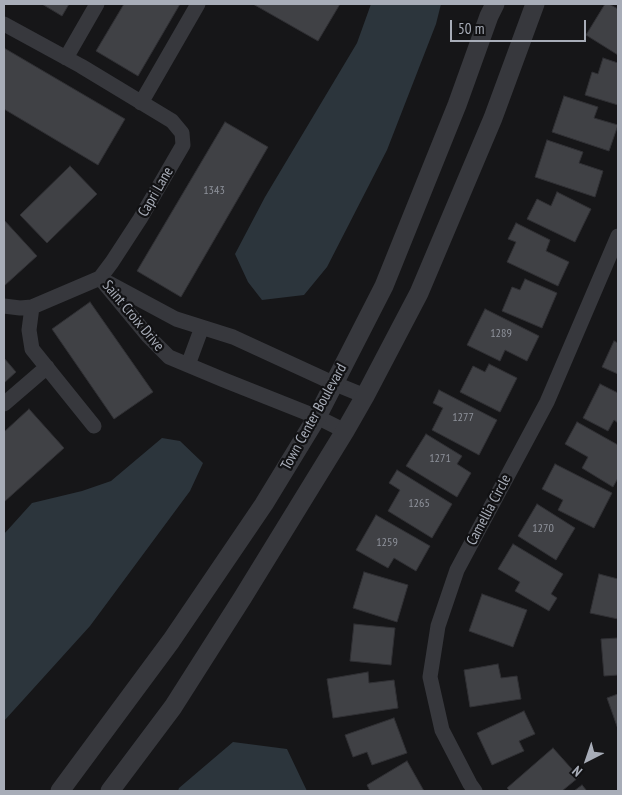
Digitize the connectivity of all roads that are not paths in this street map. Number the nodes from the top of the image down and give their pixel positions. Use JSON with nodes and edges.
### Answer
{"nodes":[{"id":1,"x":97,"y":4,"type":"edge"},
{"id":2,"x":198,"y":4,"type":"edge"},
{"id":3,"x":535,"y":4,"type":"edge"},
{"id":4,"x":492,"y":8,"type":"edge"},
{"id":5,"x":4,"y":24,"type":"edge"},
{"id":6,"x":66,"y":58,"type":"junction"},
{"id":7,"x":142,"y":103,"type":"junction"},
{"id":8,"x":618,"y":236,"type":"edge"},
{"id":9,"x":100,"y":278,"type":"junction"},
{"id":10,"x":4,"y":306,"type":"edge"},
{"id":11,"x":32,"y":307,"type":"junction"},
{"id":12,"x":202,"y":327,"type":"junction"},
{"id":13,"x":188,"y":365,"type":"junction"},
{"id":14,"x":47,"y":367,"type":"junction"},
{"id":15,"x":333,"y":383,"type":"junction"},
{"id":16,"x":365,"y":396,"type":"junction"},
{"id":17,"x":4,"y":404,"type":"edge"},
{"id":18,"x":317,"y":417,"type":"junction"},
{"id":19,"x":94,"y":426,"type":"dead end"},
{"id":20,"x":345,"y":430,"type":"junction"},
{"id":21,"x":60,"y":791,"type":"edge"},
{"id":22,"x":110,"y":791,"type":"edge"},
{"id":23,"x":475,"y":791,"type":"edge"}],
"edges":[{"from":1,"to":6,"type":"street"},
{"from":2,"to":7,"type":"street"},
{"from":3,"to":16,"type":"street","name":"Town Center Boulevard"},
{"from":4,"to":15,"type":"street","name":"Town Center Boulevard"},
{"from":5,"to":6,"type":"street","name":"Capri Lane"},
{"from":6,"to":7,"type":"street","name":"Capri Lane"},
{"from":7,"to":9,"type":"street","name":"Capri Lane"},
{"from":8,"to":23,"type":"street","name":"Camellia Circle"},
{"from":9,"to":11,"type":"street"},
{"from":9,"to":12,"type":"street","name":"Saint Croix Drive"},
{"from":9,"to":13,"type":"street","name":"Saint Croix Drive"},
{"from":10,"to":11,"type":"street"},
{"from":11,"to":14,"type":"street"},
{"from":12,"to":13,"type":"street"},
{"from":12,"to":15,"type":"street","name":"Saint Croix Drive"},
{"from":13,"to":18,"type":"street","name":"Saint Croix Drive"},
{"from":14,"to":17,"type":"street"},
{"from":14,"to":19,"type":"street"},
{"from":15,"to":16,"type":"street","name":"Saint Croix Drive"},
{"from":15,"to":18,"type":"street","name":"Town Center Boulevard"},
{"from":16,"to":20,"type":"street","name":"Town Center Boulevard"},
{"from":18,"to":20,"type":"street","name":"Saint Croix Drive"},
{"from":18,"to":21,"type":"street","name":"Town Center Boulevard"},
{"from":20,"to":22,"type":"street","name":"Town Center Boulevard"}]}
